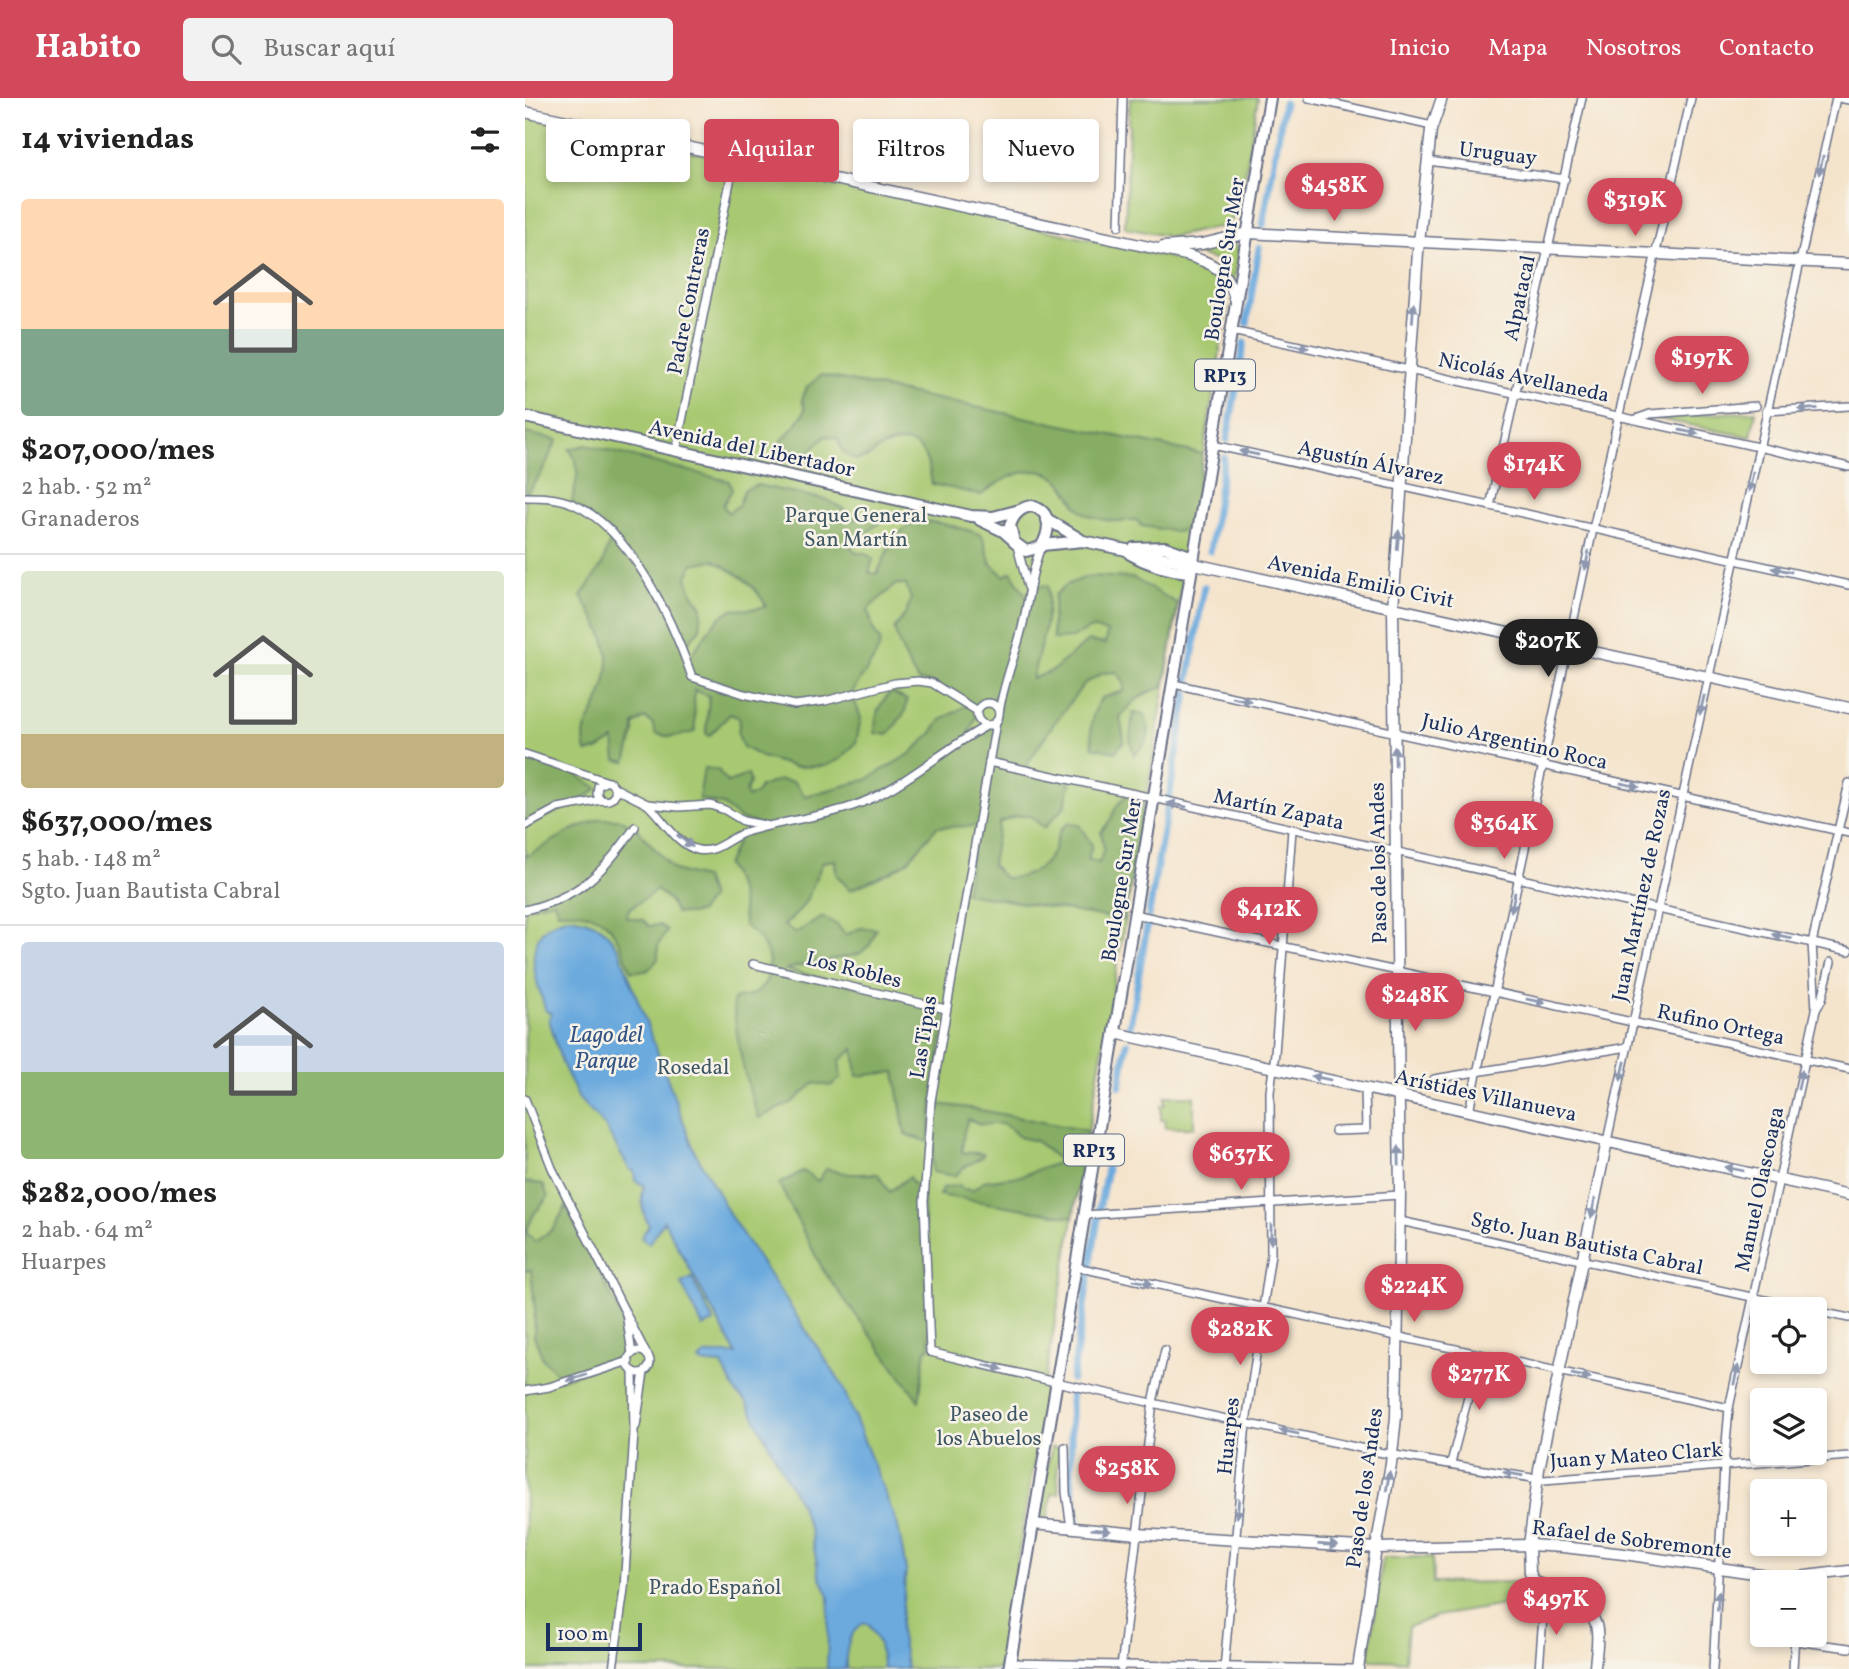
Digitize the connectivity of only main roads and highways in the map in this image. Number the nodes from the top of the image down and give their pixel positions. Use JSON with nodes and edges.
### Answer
{"nodes":[{"id":1,"x":1270,"y":98,"type":"edge"},
{"id":2,"x":525,"y":417,"type":"edge"},
{"id":3,"x":1020,"y":510,"type":"junction"},
{"id":4,"x":971,"y":516,"type":"junction"},
{"id":5,"x":1047,"y":519,"type":"junction"},
{"id":6,"x":1083,"y":541,"type":"junction"},
{"id":7,"x":1015,"y":542,"type":"junction"},
{"id":8,"x":1041,"y":546,"type":"junction"},
{"id":9,"x":1194,"y":564,"type":"junction"},
{"id":10,"x":1010,"y":1666,"type":"edge"}],
"edges":[{"from":1,"to":9,"type":"main road","name":"Boulogne Sur Mer","number":"RP13"},
{"from":2,"to":4,"type":"main road","name":"Avenida del Libertador"},
{"from":3,"to":4,"type":"main road","name":"Avenida del Libertador"},
{"from":3,"to":5,"type":"main road"},
{"from":3,"to":7,"type":"main road"},
{"from":4,"to":7,"type":"main road","name":"Avenida del Libertador"},
{"from":5,"to":6,"type":"main road"},
{"from":5,"to":8,"type":"main road"},
{"from":6,"to":8,"type":"main road"},
{"from":6,"to":9,"type":"main road"},
{"from":7,"to":8,"type":"main road"},
{"from":9,"to":10,"type":"main road","name":"Boulogne Sur Mer","number":"RP13"}]}
